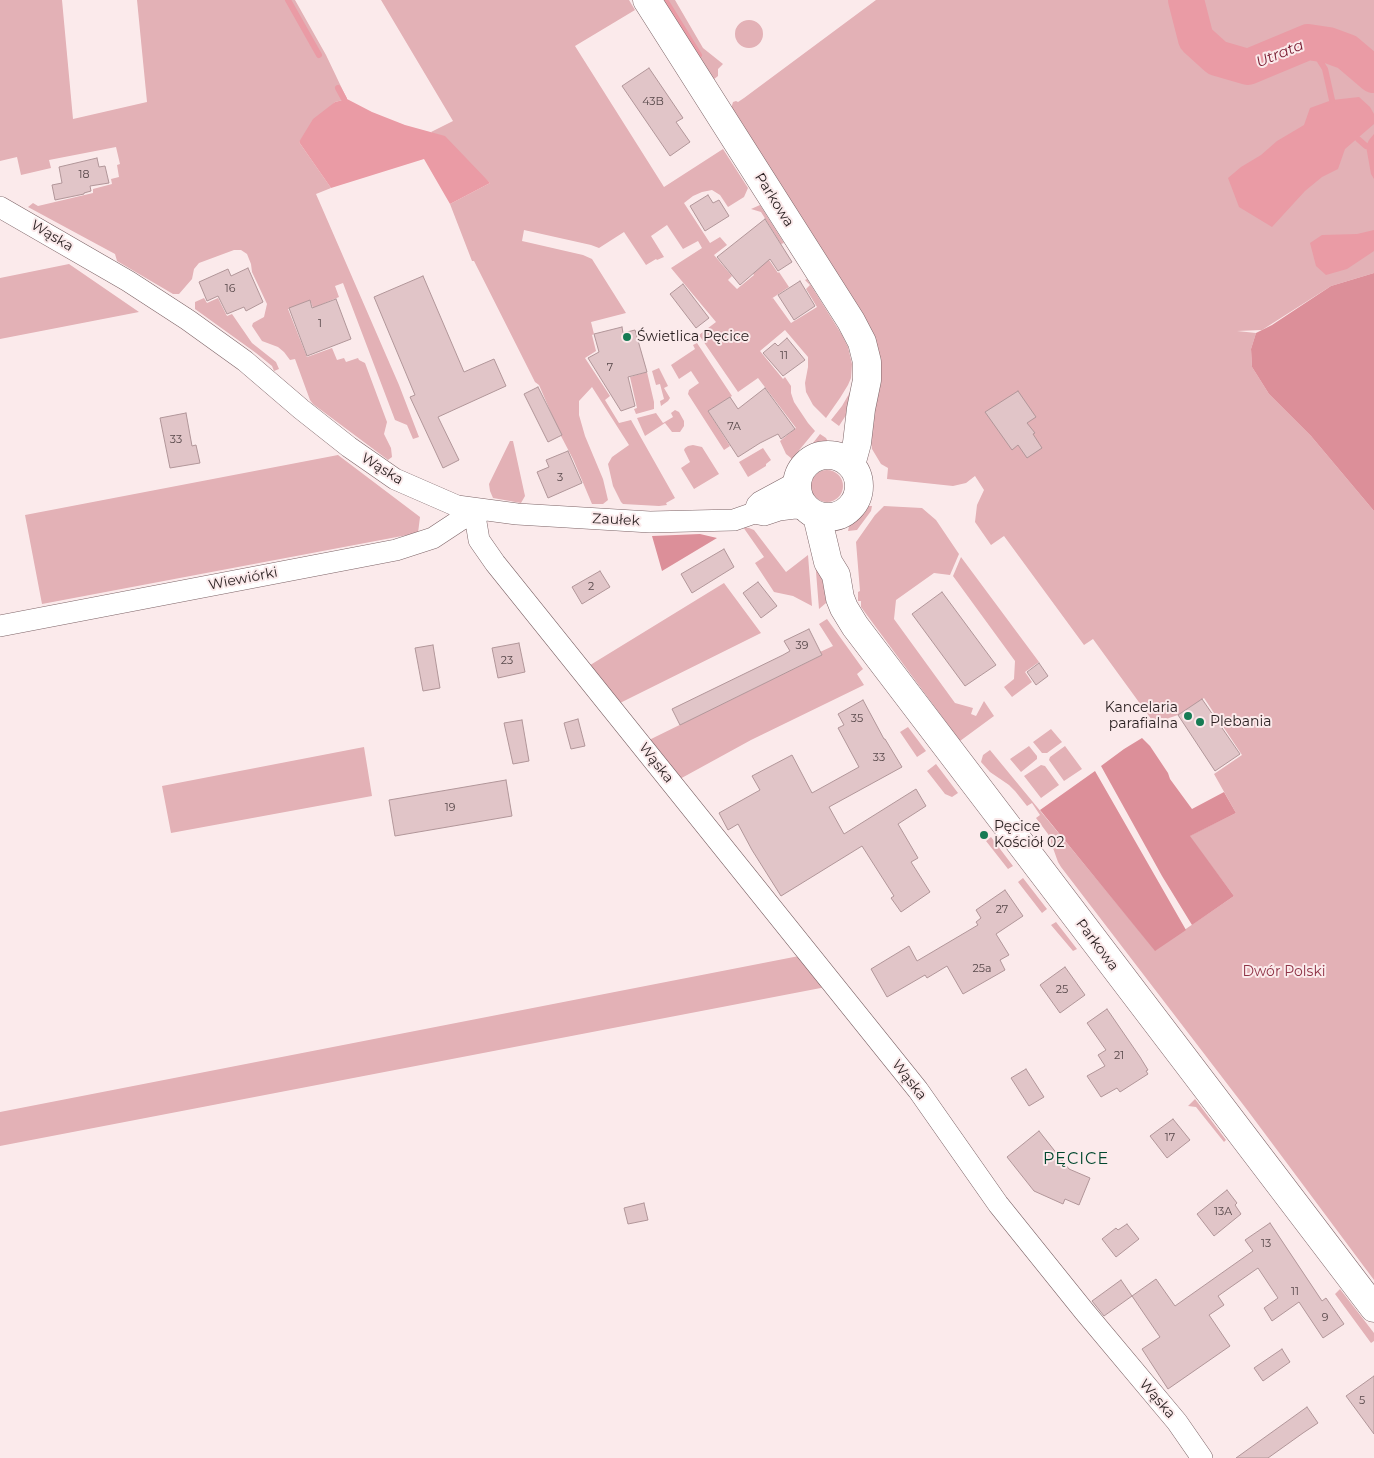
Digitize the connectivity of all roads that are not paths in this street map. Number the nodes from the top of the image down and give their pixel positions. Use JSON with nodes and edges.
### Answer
{"nodes":[{"id":1,"x":648,"y":0,"type":"edge"},
{"id":2,"x":0,"y":207,"type":"edge"},
{"id":3,"x":839,"y":460,"type":"junction"},
{"id":4,"x":797,"y":482,"type":"junction"},
{"id":5,"x":477,"y":509,"type":"junction"},
{"id":6,"x":812,"y":512,"type":"junction"},
{"id":7,"x":754,"y":513,"type":"junction"},
{"id":8,"x":844,"y":513,"type":"junction"},
{"id":9,"x":836,"y":575,"type":"junction"},
{"id":10,"x":0,"y":626,"type":"edge"},
{"id":11,"x":1374,"y":1308,"type":"edge"},
{"id":12,"x":1202,"y":1458,"type":"edge"}],
"edges":[{"from":1,"to":3,"type":"street","name":"Parkowa"},
{"from":2,"to":5,"type":"street","name":"Wąska"},
{"from":3,"to":4,"type":"street"},
{"from":3,"to":8,"type":"street"},
{"from":4,"to":6,"type":"street"},
{"from":4,"to":7,"type":"street","name":"Zaułek"},
{"from":5,"to":7,"type":"street","name":"Zaułek"},
{"from":5,"to":10,"type":"street","name":"Wiewiórki"},
{"from":5,"to":12,"type":"street","name":"Wąska"},
{"from":6,"to":7,"type":"street","name":"Zaułek"},
{"from":6,"to":8,"type":"street"},
{"from":6,"to":9,"type":"street","name":"Parkowa"},
{"from":8,"to":9,"type":"street","name":"Parkowa"},
{"from":9,"to":11,"type":"street","name":"Parkowa"}]}
